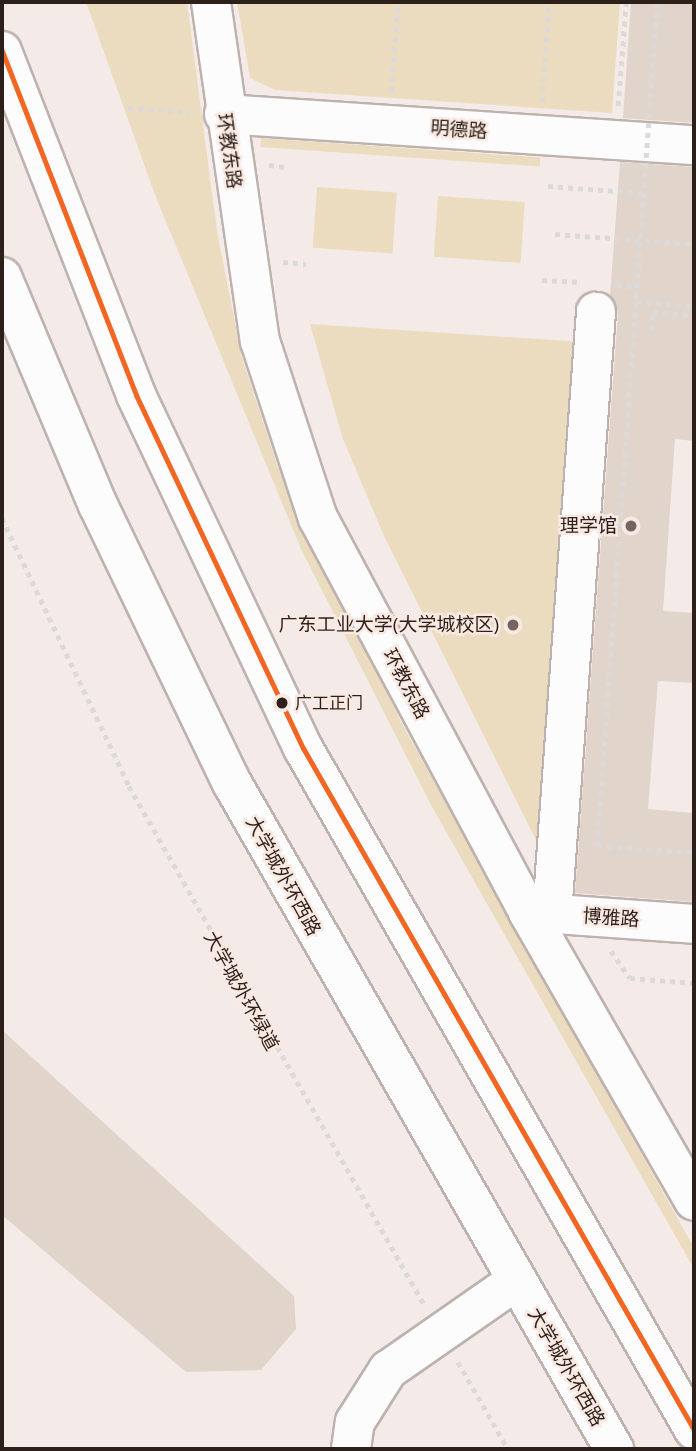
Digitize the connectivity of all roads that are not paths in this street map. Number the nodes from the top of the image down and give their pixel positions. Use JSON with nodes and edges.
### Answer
{"nodes":[{"id":1,"x":211,"y":2,"type":"edge"},
{"id":2,"x":2,"y":51,"type":"edge"},
{"id":3,"x":211,"y":113,"type":"junction"},
{"id":4,"x":694,"y":145,"type":"edge"},
{"id":5,"x":2,"y":277,"type":"edge"},
{"id":6,"x":596,"y":312,"type":"dead end"},
{"id":7,"x":540,"y":913,"type":"junction"},
{"id":8,"x":694,"y":925,"type":"edge"},
{"id":9,"x":694,"y":1201,"type":"edge"},
{"id":10,"x":516,"y":1281,"type":"junction"},
{"id":11,"x":694,"y":1430,"type":"edge"},
{"id":12,"x":351,"y":1449,"type":"edge"},
{"id":13,"x":614,"y":1449,"type":"edge"}],
"edges":[{"from":1,"to":3,"type":"main road","name":"环教东路"},
{"from":2,"to":11,"type":"main road"},
{"from":3,"to":4,"type":"main road","name":"明德路"},
{"from":3,"to":7,"type":"main road","name":"环教东路"},
{"from":5,"to":10,"type":"main road","name":"大学城外环西路"},
{"from":6,"to":7,"type":"main road"},
{"from":7,"to":8,"type":"main road","name":"博雅路"},
{"from":7,"to":9,"type":"main road","name":"环教东路"},
{"from":10,"to":12,"type":"main road"},
{"from":10,"to":13,"type":"main road","name":"大学城外环西路"}]}
